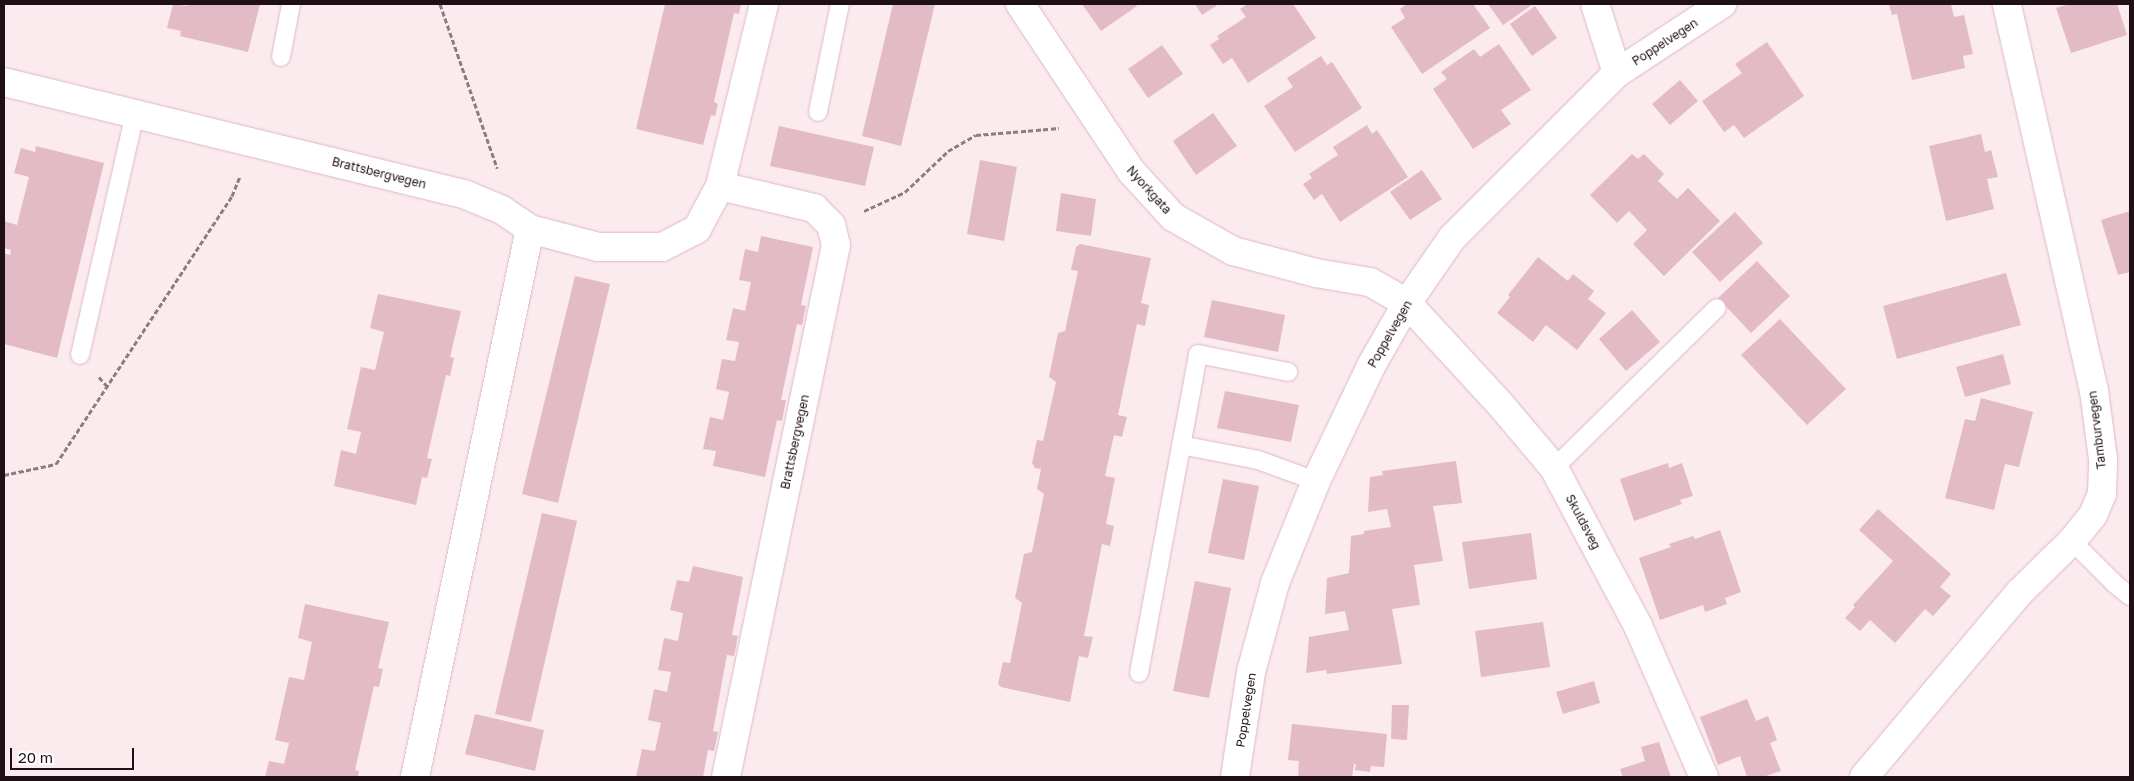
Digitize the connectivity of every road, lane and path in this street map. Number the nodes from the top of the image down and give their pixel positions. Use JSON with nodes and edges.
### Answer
{"nodes":[{"id":1,"x":291,"y":4,"type":"edge"},
{"id":2,"x":440,"y":4,"type":"edge"},
{"id":3,"x":764,"y":4,"type":"edge"},
{"id":4,"x":840,"y":4,"type":"edge"},
{"id":5,"x":1020,"y":4,"type":"edge"},
{"id":6,"x":1595,"y":4,"type":"edge"},
{"id":7,"x":1722,"y":4,"type":"edge"},
{"id":8,"x":2007,"y":4,"type":"edge"},
{"id":9,"x":281,"y":57,"type":"dead end"},
{"id":10,"x":1617,"y":73,"type":"junction"},
{"id":11,"x":4,"y":82,"type":"edge"},
{"id":12,"x":818,"y":112,"type":"dead end"},
{"id":13,"x":1091,"y":112,"type":"junction"},
{"id":14,"x":135,"y":114,"type":"junction"},
{"id":15,"x":253,"y":143,"type":"junction"},
{"id":16,"x":720,"y":186,"type":"junction"},
{"id":17,"x":502,"y":210,"type":"junction"},
{"id":18,"x":831,"y":226,"type":"junction"},
{"id":19,"x":530,"y":229,"type":"junction"},
{"id":20,"x":1407,"y":303,"type":"junction"},
{"id":21,"x":1717,"y":308,"type":"dead end"},
{"id":22,"x":80,"y":355,"type":"dead end"},
{"id":23,"x":1288,"y":372,"type":"dead end"},
{"id":24,"x":1181,"y":445,"type":"junction"},
{"id":25,"x":1554,"y":468,"type":"junction"},
{"id":26,"x":4,"y":474,"type":"edge"},
{"id":27,"x":1316,"y":481,"type":"junction"},
{"id":28,"x":2072,"y":541,"type":"junction"},
{"id":29,"x":2130,"y":596,"type":"edge"},
{"id":30,"x":1139,"y":672,"type":"dead end"},
{"id":31,"x":423,"y":774,"type":"edge"},
{"id":32,"x":726,"y":777,"type":"edge"},
{"id":33,"x":1235,"y":777,"type":"edge"},
{"id":34,"x":1704,"y":777,"type":"edge"},
{"id":35,"x":1864,"y":777,"type":"edge"}],
"edges":[{"from":1,"to":9,"type":"lane"},
{"from":2,"to":17,"type":"path"},
{"from":3,"to":16,"type":"street","name":"Brattsbergvegen"},
{"from":4,"to":12,"type":"lane"},
{"from":5,"to":13,"type":"street","name":"Nyorkgata"},
{"from":6,"to":10,"type":"street"},
{"from":7,"to":10,"type":"street","name":"Poppelvegen"},
{"from":8,"to":28,"type":"street","name":"Tamburvegen"},
{"from":10,"to":20,"type":"street","name":"Poppelvegen"},
{"from":11,"to":14,"type":"street","name":"Brattsbergvegen"},
{"from":13,"to":18,"type":"path"},
{"from":13,"to":20,"type":"street","name":"Nyorkgata"},
{"from":14,"to":15,"type":"street","name":"Brattsbergvegen"},
{"from":14,"to":22,"type":"lane"},
{"from":15,"to":17,"type":"street","name":"Brattsbergvegen"},
{"from":15,"to":26,"type":"path"},
{"from":16,"to":18,"type":"street"},
{"from":16,"to":19,"type":"street","name":"Brattsbergvegen"},
{"from":17,"to":19,"type":"street","name":"Brattsbergvegen"},
{"from":18,"to":32,"type":"street","name":"Brattsbergvegen"},
{"from":19,"to":31,"type":"street"},
{"from":20,"to":25,"type":"street","name":"Skuldsveg"},
{"from":20,"to":27,"type":"street","name":"Poppelvegen"},
{"from":21,"to":25,"type":"lane"},
{"from":23,"to":24,"type":"lane"},
{"from":24,"to":27,"type":"lane"},
{"from":24,"to":30,"type":"lane"},
{"from":25,"to":34,"type":"street","name":"Skuldsveg"},
{"from":27,"to":33,"type":"street","name":"Poppelvegen"},
{"from":28,"to":29,"type":"lane"},
{"from":28,"to":35,"type":"street","name":"Tamburvegen"}]}
